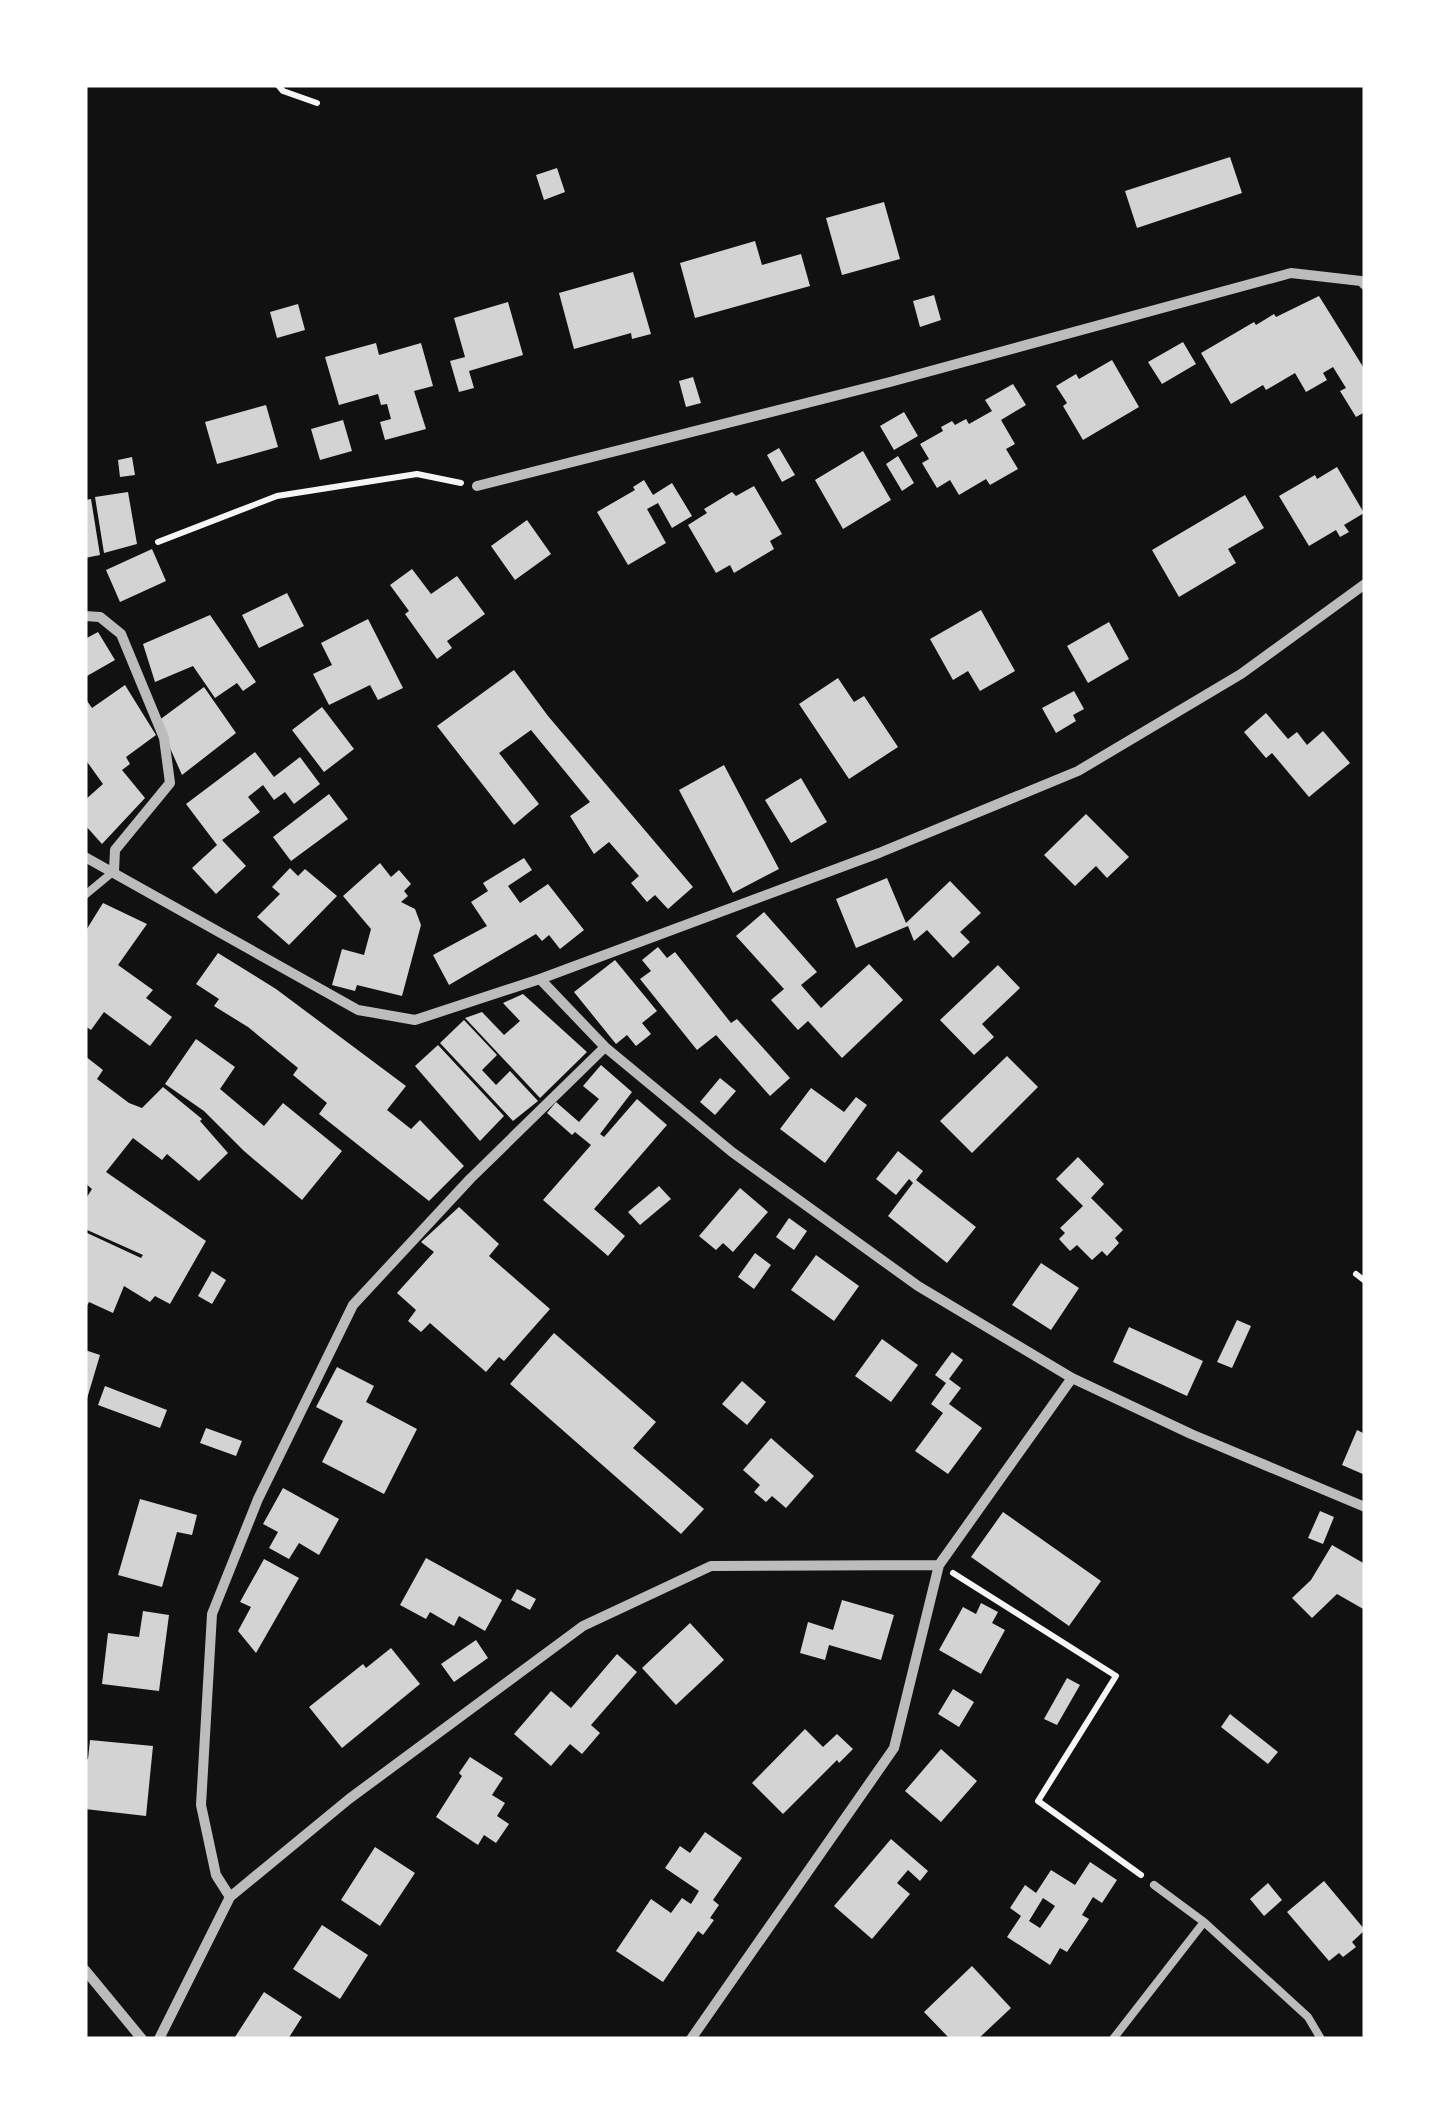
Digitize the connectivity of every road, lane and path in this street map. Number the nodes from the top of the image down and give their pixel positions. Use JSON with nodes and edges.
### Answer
{"nodes":[{"id":1,"x":278,"y":85,"type":"edge"},
{"id":2,"x":317,"y":103,"type":"dead end"},
{"id":3,"x":1365,"y":286,"type":"edge"},
{"id":4,"x":476,"y":486,"type":"joint"},
{"id":5,"x":158,"y":542,"type":"dead end"},
{"id":6,"x":1365,"y":584,"type":"edge"},
{"id":7,"x":85,"y":616,"type":"edge"},
{"id":8,"x":85,"y":857,"type":"edge"},
{"id":9,"x":114,"y":870,"type":"junction"},
{"id":10,"x":85,"y":895,"type":"edge"},
{"id":11,"x":540,"y":980,"type":"junction"},
{"id":12,"x":605,"y":1047,"type":"junction"},
{"id":13,"x":1356,"y":1274,"type":"dead end"},
{"id":14,"x":1365,"y":1280,"type":"edge"},
{"id":15,"x":1072,"y":1378,"type":"junction"},
{"id":16,"x":1365,"y":1507,"type":"edge"},
{"id":17,"x":939,"y":1565,"type":"junction"},
{"id":18,"x":1154,"y":1885,"type":"joint"},
{"id":19,"x":230,"y":1897,"type":"junction"},
{"id":20,"x":1204,"y":1922,"type":"junction"},
{"id":21,"x":85,"y":1970,"type":"edge"},
{"id":22,"x":142,"y":2039,"type":"edge"},
{"id":23,"x":159,"y":2039,"type":"edge"},
{"id":24,"x":691,"y":2039,"type":"edge"},
{"id":25,"x":1114,"y":2039,"type":"edge"},
{"id":26,"x":1321,"y":2039,"type":"edge"}],
"edges":[{"from":1,"to":2,"type":"path"},
{"from":3,"to":4,"type":"street"},
{"from":4,"to":5,"type":"path"},
{"from":6,"to":11,"type":"street"},
{"from":7,"to":9,"type":"street"},
{"from":8,"to":9,"type":"street"},
{"from":9,"to":10,"type":"lane"},
{"from":9,"to":11,"type":"street"},
{"from":11,"to":12,"type":"street"},
{"from":12,"to":15,"type":"street"},
{"from":12,"to":19,"type":"street"},
{"from":13,"to":14,"type":"path"},
{"from":15,"to":16,"type":"street"},
{"from":15,"to":17,"type":"street"},
{"from":17,"to":18,"type":"path"},
{"from":17,"to":19,"type":"street"},
{"from":17,"to":24,"type":"street"},
{"from":18,"to":20,"type":"lane"},
{"from":19,"to":23,"type":"street"},
{"from":20,"to":25,"type":"lane"},
{"from":20,"to":26,"type":"lane"},
{"from":21,"to":22,"type":"street"}]}
